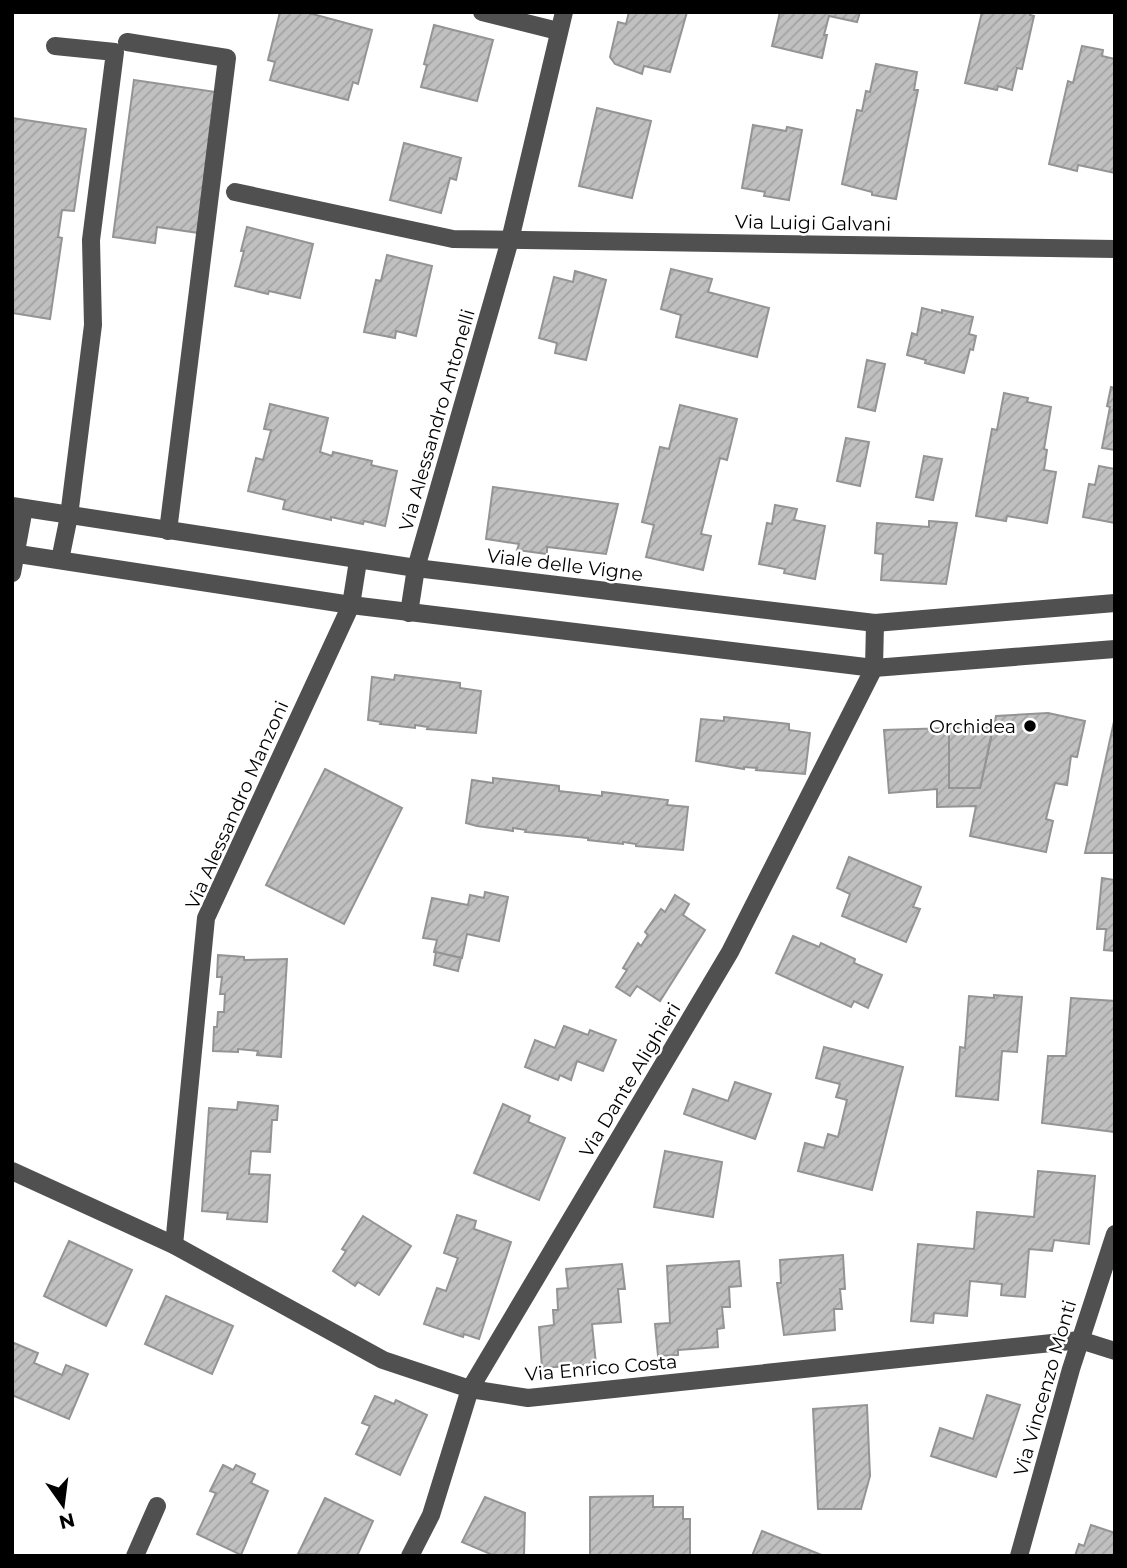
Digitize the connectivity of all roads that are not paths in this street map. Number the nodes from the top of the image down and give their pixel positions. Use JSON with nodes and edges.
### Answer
{"nodes":[{"id":1,"x":482,"y":12,"type":"edge"},
{"id":2,"x":564,"y":12,"type":"edge"},
{"id":3,"x":558,"y":31,"type":"junction"},
{"id":4,"x":127,"y":41,"type":"dead end"},
{"id":5,"x":55,"y":46,"type":"dead end"},
{"id":6,"x":235,"y":192,"type":"dead end"},
{"id":7,"x":510,"y":240,"type":"junction"},
{"id":8,"x":1115,"y":249,"type":"edge"},
{"id":9,"x":18,"y":507,"type":"edge"},
{"id":10,"x":69,"y":516,"type":"junction"},
{"id":11,"x":168,"y":531,"type":"junction"},
{"id":12,"x":14,"y":553,"type":"edge"},
{"id":13,"x":60,"y":560,"type":"junction"},
{"id":14,"x":358,"y":561,"type":"junction"},
{"id":15,"x":416,"y":568,"type":"junction"},
{"id":16,"x":12,"y":573,"type":"edge"},
{"id":17,"x":1115,"y":603,"type":"edge"},
{"id":18,"x":351,"y":605,"type":"junction"},
{"id":19,"x":409,"y":613,"type":"junction"},
{"id":20,"x":875,"y":623,"type":"junction"},
{"id":21,"x":1115,"y":649,"type":"edge"},
{"id":22,"x":874,"y":668,"type":"junction"},
{"id":23,"x":12,"y":1171,"type":"edge"},
{"id":24,"x":1115,"y":1234,"type":"edge"},
{"id":25,"x":174,"y":1245,"type":"junction"},
{"id":26,"x":1080,"y":1340,"type":"junction"},
{"id":27,"x":1115,"y":1351,"type":"edge"},
{"id":28,"x":470,"y":1389,"type":"junction"},
{"id":29,"x":157,"y":1506,"type":"dead end"},
{"id":30,"x":135,"y":1556,"type":"edge"},
{"id":31,"x":410,"y":1556,"type":"edge"},
{"id":32,"x":1019,"y":1556,"type":"edge"}],
"edges":[{"from":1,"to":3,"type":"street"},
{"from":2,"to":3,"type":"street","name":"Via Alessandro Antonelli"},
{"from":3,"to":7,"type":"street","name":"Via Alessandro Antonelli"},
{"from":4,"to":11,"type":"street"},
{"from":5,"to":10,"type":"street"},
{"from":6,"to":7,"type":"street"},
{"from":7,"to":8,"type":"street","name":"Via Luigi Galvani"},
{"from":7,"to":15,"type":"street","name":"Via Alessandro Antonelli"},
{"from":9,"to":10,"type":"street","name":"Viale delle Vigne"},
{"from":9,"to":12,"type":"street"},
{"from":10,"to":11,"type":"street","name":"Viale delle Vigne"},
{"from":10,"to":13,"type":"street"},
{"from":11,"to":14,"type":"street","name":"Viale delle Vigne"},
{"from":12,"to":13,"type":"street"},
{"from":12,"to":16,"type":"street"},
{"from":13,"to":18,"type":"street"},
{"from":14,"to":15,"type":"street","name":"Viale delle Vigne"},
{"from":14,"to":18,"type":"street","name":"Via Alessandro Manzoni"},
{"from":15,"to":19,"type":"street","name":"Via Alessandro Antonelli"},
{"from":15,"to":20,"type":"street","name":"Viale delle Vigne"},
{"from":17,"to":20,"type":"street","name":"Viale delle Vigne"},
{"from":18,"to":19,"type":"street"},
{"from":18,"to":25,"type":"street","name":"Via Alessandro Manzoni"},
{"from":19,"to":22,"type":"street"},
{"from":20,"to":22,"type":"street","name":"Via Dante Alighieri"},
{"from":21,"to":22,"type":"street"},
{"from":22,"to":28,"type":"street","name":"Via Dante Alighieri"},
{"from":23,"to":25,"type":"street","name":"Via Enrico Costa"},
{"from":24,"to":26,"type":"street","name":"Via Vincenzo Monti"},
{"from":25,"to":28,"type":"street","name":"Via Enrico Costa"},
{"from":26,"to":27,"type":"street","name":"Via Enrico Costa"},
{"from":26,"to":28,"type":"street","name":"Via Enrico Costa"},
{"from":26,"to":32,"type":"street","name":"Via Vincenzo Monti"},
{"from":28,"to":31,"type":"street","name":"Via Dante Alighieri"},
{"from":29,"to":30,"type":"street"}]}
